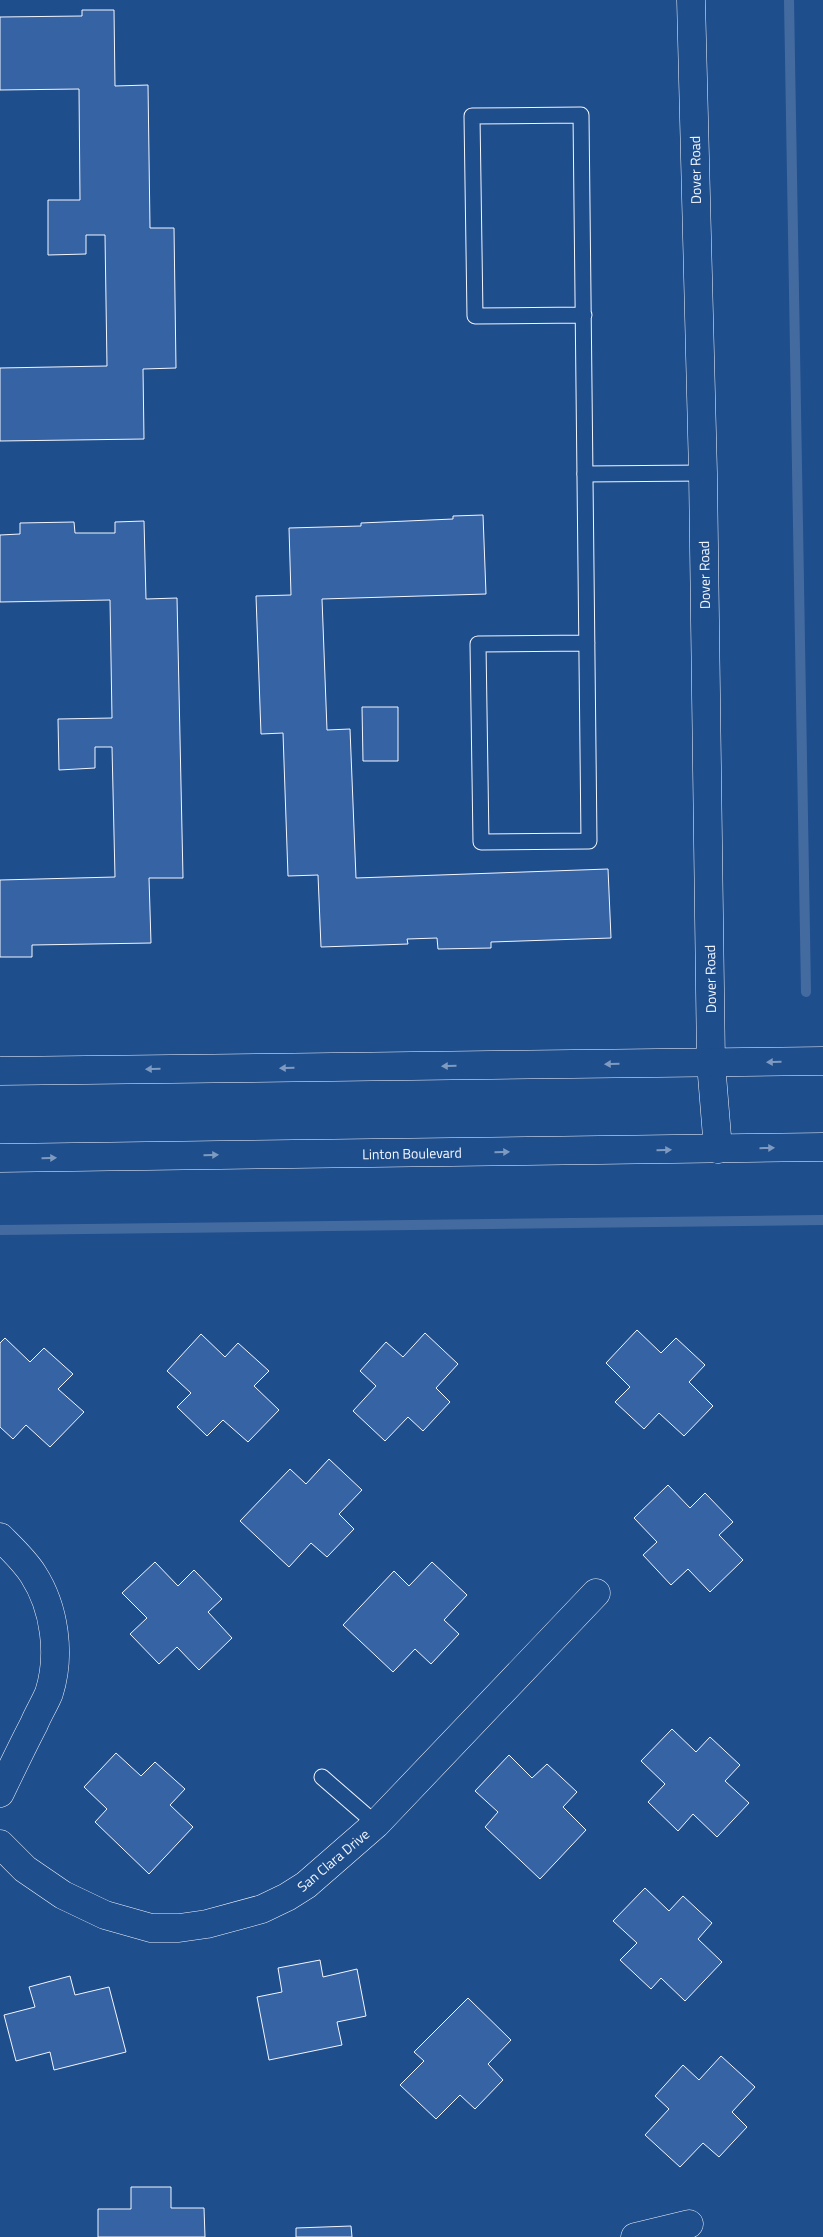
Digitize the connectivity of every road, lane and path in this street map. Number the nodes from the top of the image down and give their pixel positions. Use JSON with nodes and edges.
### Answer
{"nodes":[{"id":1,"x":691,"y":0,"type":"edge"},
{"id":2,"x":584,"y":314,"type":"junction"},
{"id":3,"x":703,"y":473,"type":"junction"},
{"id":4,"x":586,"y":474,"type":"junction"},
{"id":5,"x":588,"y":643,"type":"junction"},
{"id":6,"x":823,"y":1061,"type":"edge"},
{"id":7,"x":711,"y":1062,"type":"junction"},
{"id":8,"x":0,"y":1071,"type":"edge"},
{"id":9,"x":823,"y":1147,"type":"edge"},
{"id":10,"x":718,"y":1149,"type":"junction"},
{"id":11,"x":0,"y":1158,"type":"edge"},
{"id":12,"x":0,"y":1537,"type":"edge"},
{"id":13,"x":596,"y":1593,"type":"dead end"},
{"id":14,"x":322,"y":1777,"type":"dead end"},
{"id":15,"x":0,"y":1793,"type":"edge"},
{"id":16,"x":376,"y":1824,"type":"junction"},
{"id":17,"x":0,"y":1844,"type":"edge"},
{"id":18,"x":689,"y":2224,"type":"dead end"},
{"id":19,"x":635,"y":2237,"type":"edge"}],
"edges":[{"from":1,"to":3,"type":"street","name":"Dover Road"},
{"from":2,"to":2,"type":"lane"},
{"from":2,"to":4,"type":"lane"},
{"from":3,"to":4,"type":"lane"},
{"from":3,"to":7,"type":"street","name":"Dover Road"},
{"from":4,"to":5,"type":"lane"},
{"from":5,"to":5,"type":"lane"},
{"from":6,"to":7,"type":"street","one_way":true},
{"from":7,"to":8,"type":"street","one_way":true},
{"from":7,"to":10,"type":"street","name":"Dover Road"},
{"from":10,"to":9,"type":"street","name":"Linton Boulevard","one_way":true},
{"from":11,"to":10,"type":"street","name":"Linton Boulevard","one_way":true},
{"from":12,"to":15,"type":"street"},
{"from":13,"to":16,"type":"street","name":"San Clara Drive"},
{"from":14,"to":16,"type":"lane"},
{"from":16,"to":17,"type":"street","name":"San Clara Drive"},
{"from":18,"to":19,"type":"street"}]}
